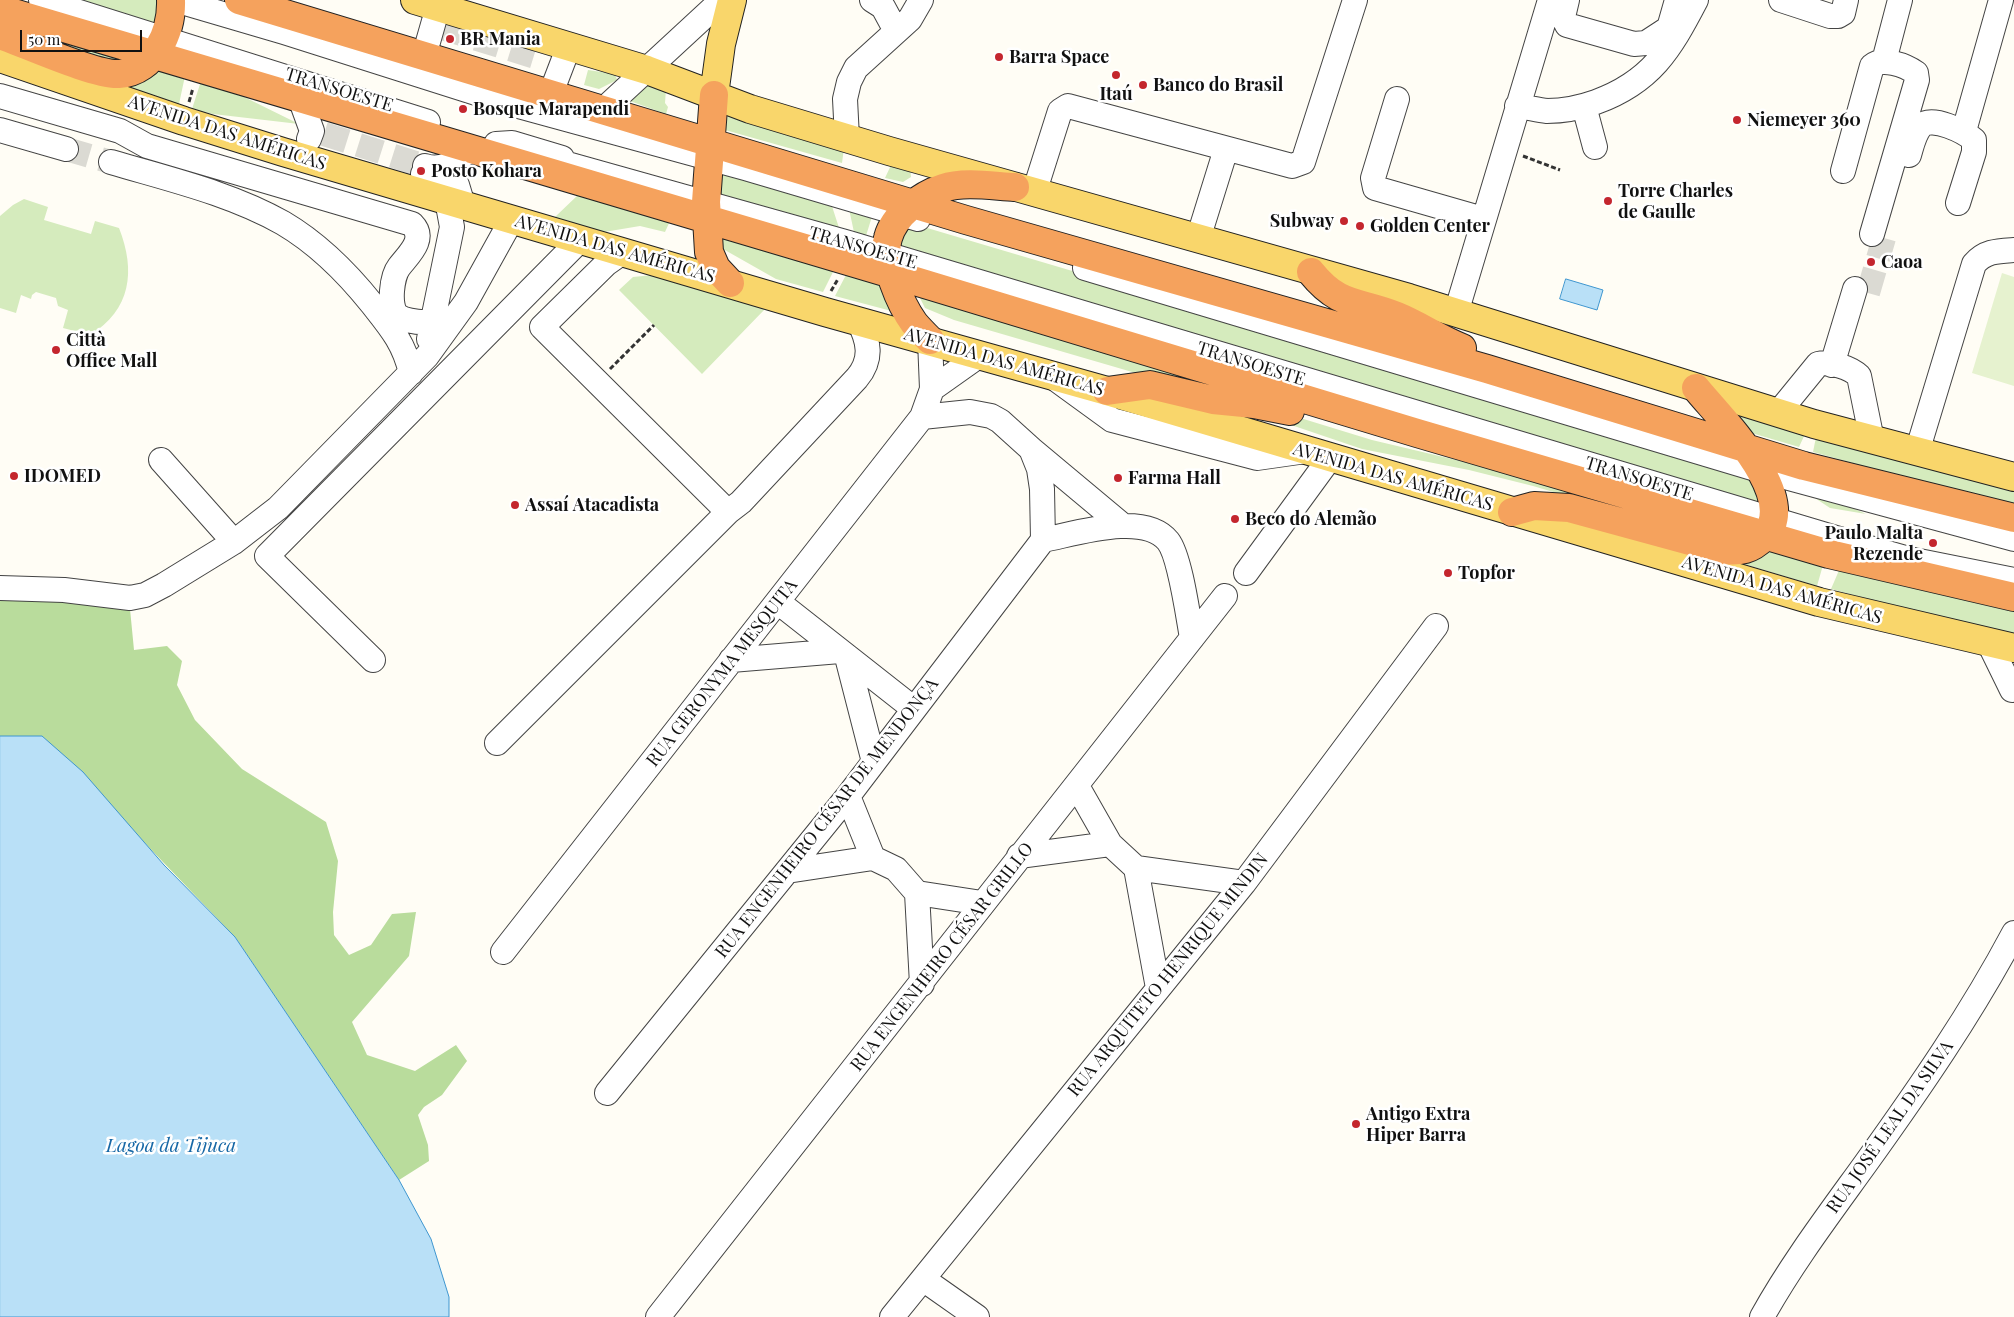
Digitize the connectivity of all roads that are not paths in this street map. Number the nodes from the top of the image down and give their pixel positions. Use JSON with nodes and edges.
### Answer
{"nodes":[{"id":1,"x":41,"y":0,"type":"edge"},
{"id":2,"x":173,"y":0,"type":"edge"},
{"id":3,"x":239,"y":0,"type":"edge"},
{"id":4,"x":722,"y":0,"type":"edge"},
{"id":5,"x":732,"y":0,"type":"edge"},
{"id":6,"x":872,"y":0,"type":"edge"},
{"id":7,"x":921,"y":0,"type":"edge"},
{"id":8,"x":1355,"y":0,"type":"edge"},
{"id":9,"x":1550,"y":0,"type":"edge"},
{"id":10,"x":1567,"y":0,"type":"edge"},
{"id":11,"x":1677,"y":0,"type":"edge"},
{"id":12,"x":1696,"y":0,"type":"edge"},
{"id":13,"x":1781,"y":0,"type":"edge"},
{"id":14,"x":1846,"y":0,"type":"edge"},
{"id":15,"x":1900,"y":0,"type":"edge"},
{"id":16,"x":2001,"y":0,"type":"edge"},
{"id":17,"x":0,"y":9,"type":"edge"},
{"id":18,"x":896,"y":31,"type":"junction"},
{"id":19,"x":430,"y":34,"type":"edge"},
{"id":20,"x":0,"y":35,"type":"edge"},
{"id":21,"x":159,"y":47,"type":"junction"},
{"id":22,"x":0,"y":58,"type":"edge"},
{"id":23,"x":1884,"y":61,"type":"junction"},
{"id":24,"x":554,"y":70,"type":"junction"},
{"id":25,"x":648,"y":70,"type":"junction"},
{"id":26,"x":714,"y":95,"type":"junction"},
{"id":27,"x":0,"y":96,"type":"edge"},
{"id":28,"x":300,"y":98,"type":"junction"},
{"id":29,"x":1397,"y":99,"type":"dead end"},
{"id":30,"x":1517,"y":106,"type":"junction"},
{"id":31,"x":1584,"y":106,"type":"junction"},
{"id":32,"x":604,"y":109,"type":"junction"},
{"id":33,"x":0,"y":130,"type":"edge"},
{"id":34,"x":1964,"y":131,"type":"junction"},
{"id":35,"x":847,"y":138,"type":"junction"},
{"id":36,"x":484,"y":146,"type":"junction"},
{"id":37,"x":1595,"y":147,"type":"dead end"},
{"id":38,"x":66,"y":149,"type":"tunnel mouth"},
{"id":39,"x":1226,"y":149,"type":"junction"},
{"id":40,"x":709,"y":150,"type":"junction"},
{"id":41,"x":283,"y":152,"type":"junction"},
{"id":42,"x":111,"y":162,"type":"tunnel mouth"},
{"id":43,"x":1843,"y":171,"type":"dead end"},
{"id":44,"x":1025,"y":190,"type":"junction"},
{"id":45,"x":455,"y":202,"type":"junction"},
{"id":46,"x":1958,"y":203,"type":"dead end"},
{"id":47,"x":909,"y":209,"type":"junction"},
{"id":48,"x":706,"y":210,"type":"junction"},
{"id":49,"x":512,"y":219,"type":"junction"},
{"id":50,"x":1483,"y":220,"type":"junction"},
{"id":51,"x":581,"y":239,"type":"junction"},
{"id":52,"x":1198,"y":239,"type":"junction"},
{"id":53,"x":2014,"y":250,"type":"edge"},
{"id":54,"x":623,"y":252,"type":"junction"},
{"id":55,"x":889,"y":264,"type":"junction"},
{"id":56,"x":1310,"y":272,"type":"junction"},
{"id":57,"x":730,"y":283,"type":"junction"},
{"id":58,"x":1861,"y":291,"type":"tunnel mouth"},
{"id":59,"x":1456,"y":313,"type":"junction"},
{"id":60,"x":858,"y":320,"type":"junction"},
{"id":61,"x":431,"y":324,"type":"junction"},
{"id":62,"x":930,"y":340,"type":"junction"},
{"id":63,"x":980,"y":355,"type":"junction"},
{"id":64,"x":419,"y":364,"type":"junction"},
{"id":65,"x":1839,"y":367,"type":"junction"},
{"id":66,"x":1487,"y":369,"type":"junction"},
{"id":67,"x":1052,"y":376,"type":"junction"},
{"id":68,"x":1696,"y":388,"type":"junction"},
{"id":69,"x":932,"y":389,"type":"junction"},
{"id":70,"x":1107,"y":391,"type":"junction"},
{"id":71,"x":1778,"y":413,"type":"junction"},
{"id":72,"x":922,"y":416,"type":"junction"},
{"id":73,"x":1417,"y":433,"type":"junction"},
{"id":74,"x":1872,"y":440,"type":"junction"},
{"id":75,"x":1032,"y":449,"type":"junction"},
{"id":76,"x":1917,"y":452,"type":"junction"},
{"id":77,"x":1318,"y":455,"type":"junction"},
{"id":78,"x":1752,"y":459,"type":"junction"},
{"id":79,"x":161,"y":460,"type":"dead end"},
{"id":80,"x":2014,"y":477,"type":"edge"},
{"id":81,"x":728,"y":512,"type":"junction"},
{"id":82,"x":1512,"y":512,"type":"junction"},
{"id":83,"x":1122,"y":525,"type":"junction"},
{"id":84,"x":1770,"y":527,"type":"junction"},
{"id":85,"x":2012,"y":532,"type":"edge"},
{"id":86,"x":1043,"y":540,"type":"junction"},
{"id":87,"x":234,"y":542,"type":"junction"},
{"id":88,"x":1246,"y":573,"type":"dead end"},
{"id":89,"x":2014,"y":586,"type":"edge"},
{"id":90,"x":0,"y":588,"type":"edge"},
{"id":91,"x":1225,"y":596,"type":"dead end"},
{"id":92,"x":778,"y":602,"type":"junction"},
{"id":93,"x":1436,"y":626,"type":"dead end"},
{"id":94,"x":1192,"y":638,"type":"junction"},
{"id":95,"x":2002,"y":645,"type":"edge"},
{"id":96,"x":843,"y":654,"type":"junction"},
{"id":97,"x":373,"y":660,"type":"dead end"},
{"id":98,"x":731,"y":660,"type":"junction"},
{"id":99,"x":2014,"y":687,"type":"edge"},
{"id":100,"x":914,"y":709,"type":"junction"},
{"id":101,"x":497,"y":743,"type":"dead end"},
{"id":102,"x":874,"y":762,"type":"junction"},
{"id":103,"x":1077,"y":786,"type":"junction"},
{"id":104,"x":848,"y":796,"type":"junction"},
{"id":105,"x":1110,"y":844,"type":"junction"},
{"id":106,"x":1019,"y":856,"type":"junction"},
{"id":107,"x":873,"y":858,"type":"junction"},
{"id":108,"x":1136,"y":868,"type":"junction"},
{"id":109,"x":787,"y":871,"type":"junction"},
{"id":110,"x":1244,"y":883,"type":"junction"},
{"id":111,"x":917,"y":892,"type":"junction"},
{"id":112,"x":982,"y":903,"type":"junction"},
{"id":113,"x":2014,"y":933,"type":"edge"},
{"id":114,"x":503,"y":952,"type":"dead end"},
{"id":115,"x":922,"y":984,"type":"junction"},
{"id":116,"x":1158,"y":988,"type":"junction"},
{"id":117,"x":607,"y":1093,"type":"dead end"},
{"id":118,"x":923,"y":1278,"type":"junction"},
{"id":119,"x":658,"y":1317,"type":"edge"},
{"id":120,"x":892,"y":1317,"type":"edge"},
{"id":121,"x":977,"y":1317,"type":"edge"},
{"id":122,"x":1762,"y":1317,"type":"edge"}],
"edges":[{"from":1,"to":21,"type":"street","name":"TRANSOESTE"},
{"from":2,"to":19,"type":"street","name":"TRANSOESTE"},
{"from":2,"to":21,"type":"highway"},
{"from":3,"to":19,"type":"highway"},
{"from":4,"to":25,"type":"street"},
{"from":5,"to":26,"type":"main road"},
{"from":6,"to":18,"type":"street"},
{"from":7,"to":18,"type":"street"},
{"from":8,"to":39,"type":"street"},
{"from":9,"to":30,"type":"street"},
{"from":10,"to":11,"type":"street"},
{"from":12,"to":31,"type":"street"},
{"from":13,"to":14,"type":"street"},
{"from":15,"to":23,"type":"street"},
{"from":16,"to":34,"type":"street"},
{"from":17,"to":21,"type":"highway"},
{"from":18,"to":35,"type":"street"},
{"from":19,"to":24,"type":"highway"},
{"from":19,"to":24,"type":"main road"},
{"from":19,"to":40,"type":"street","name":"TRANSOESTE"},
{"from":20,"to":21,"type":"highway"},
{"from":21,"to":28,"type":"highway"},
{"from":21,"to":36,"type":"street","name":"TRANSOESTE"},
{"from":22,"to":41,"type":"main road","name":"AVENIDA DAS AMÉRICAS"},
{"from":23,"to":34,"type":"street"},
{"from":23,"to":43,"type":"street"},
{"from":24,"to":25,"type":"main road"},
{"from":24,"to":32,"type":"highway"},
{"from":25,"to":26,"type":"main road"},
{"from":25,"to":32,"type":"street"},
{"from":26,"to":35,"type":"main road"},
{"from":26,"to":40,"type":"highway"},
{"from":27,"to":61,"type":"street"},
{"from":28,"to":36,"type":"highway"},
{"from":28,"to":41,"type":"street"},
{"from":29,"to":50,"type":"street"},
{"from":30,"to":31,"type":"street"},
{"from":30,"to":50,"type":"street"},
{"from":31,"to":37,"type":"street"},
{"from":32,"to":40,"type":"highway"},
{"from":33,"to":38,"type":"street"},
{"from":34,"to":46,"type":"street"},
{"from":35,"to":44,"type":"main road"},
{"from":36,"to":45,"type":"street"},
{"from":36,"to":48,"type":"highway"},
{"from":36,"to":48,"type":"street","name":"TRANSOESTE"},
{"from":39,"to":44,"type":"street"},
{"from":39,"to":52,"type":"street"},
{"from":40,"to":47,"type":"highway"},
{"from":40,"to":48,"type":"highway"},
{"from":41,"to":45,"type":"main road","name":"AVENIDA DAS AMÉRICAS"},
{"from":42,"to":64,"type":"street"},
{"from":44,"to":47,"type":"highway"},
{"from":44,"to":52,"type":"main road"},
{"from":45,"to":49,"type":"main road","name":"AVENIDA DAS AMÉRICAS"},
{"from":45,"to":61,"type":"street"},
{"from":47,"to":55,"type":"highway"},
{"from":47,"to":66,"type":"highway"},
{"from":47,"to":78,"type":"street"},
{"from":48,"to":55,"type":"highway"},
{"from":48,"to":57,"type":"highway"},
{"from":49,"to":51,"type":"main road","name":"AVENIDA DAS AMÉRICAS"},
{"from":49,"to":64,"type":"street"},
{"from":50,"to":59,"type":"street"},
{"from":51,"to":54,"type":"main road","name":"AVENIDA DAS AMÉRICAS"},
{"from":51,"to":97,"type":"street"},
{"from":52,"to":56,"type":"main road"},
{"from":53,"to":76,"type":"street"},
{"from":54,"to":57,"type":"main road","name":"AVENIDA DAS AMÉRICAS"},
{"from":54,"to":81,"type":"street"},
{"from":55,"to":62,"type":"highway"},
{"from":55,"to":73,"type":"highway"},
{"from":55,"to":84,"type":"street","name":"TRANSOESTE"},
{"from":56,"to":59,"type":"main road"},
{"from":56,"to":66,"type":"highway"},
{"from":57,"to":60,"type":"main road","name":"AVENIDA DAS AMÉRICAS"},
{"from":58,"to":65,"type":"street"},
{"from":59,"to":68,"type":"main road"},
{"from":60,"to":62,"type":"main road","name":"AVENIDA DAS AMÉRICAS"},
{"from":60,"to":81,"type":"street"},
{"from":61,"to":64,"type":"street"},
{"from":62,"to":63,"type":"main road","name":"AVENIDA DAS AMÉRICAS"},
{"from":62,"to":69,"type":"street","name":"RUA GERONYMA MESQUITA"},
{"from":63,"to":67,"type":"main road","name":"AVENIDA DAS AMÉRICAS"},
{"from":63,"to":69,"type":"street"},
{"from":64,"to":87,"type":"street"},
{"from":65,"to":71,"type":"street"},
{"from":65,"to":74,"type":"street"},
{"from":66,"to":78,"type":"highway"},
{"from":67,"to":70,"type":"main road","name":"AVENIDA DAS AMÉRICAS"},
{"from":67,"to":77,"type":"street"},
{"from":68,"to":71,"type":"main road"},
{"from":68,"to":78,"type":"highway"},
{"from":69,"to":72,"type":"street","name":"RUA GERONYMA MESQUITA"},
{"from":70,"to":73,"type":"highway"},
{"from":70,"to":77,"type":"main road","name":"AVENIDA DAS AMÉRICAS"},
{"from":71,"to":74,"type":"main road"},
{"from":72,"to":75,"type":"street"},
{"from":72,"to":92,"type":"street","name":"RUA GERONYMA MESQUITA"},
{"from":73,"to":84,"type":"highway"},
{"from":74,"to":76,"type":"main road"},
{"from":75,"to":83,"type":"street"},
{"from":75,"to":86,"type":"street"},
{"from":76,"to":80,"type":"main road"},
{"from":77,"to":82,"type":"main road","name":"AVENIDA DAS AMÉRICAS"},
{"from":77,"to":88,"type":"street"},
{"from":78,"to":84,"type":"highway"},
{"from":78,"to":85,"type":"highway"},
{"from":78,"to":85,"type":"street"},
{"from":79,"to":87,"type":"street"},
{"from":81,"to":101,"type":"street"},
{"from":82,"to":84,"type":"highway"},
{"from":82,"to":95,"type":"main road","name":"AVENIDA DAS AMÉRICAS"},
{"from":83,"to":86,"type":"street"},
{"from":83,"to":94,"type":"street"},
{"from":84,"to":89,"type":"highway"},
{"from":84,"to":89,"type":"street","name":"TRANSOESTE"},
{"from":86,"to":100,"type":"street","name":"RUA ENGENHEIRO CÉSAR DE MENDONÇA"},
{"from":87,"to":90,"type":"street"},
{"from":91,"to":94,"type":"street","name":"RUA ENGENHEIRO CÉSAR GRILLO"},
{"from":92,"to":96,"type":"street"},
{"from":92,"to":98,"type":"street","name":"RUA GERONYMA MESQUITA"},
{"from":93,"to":110,"type":"street","name":"RUA ARQUITETO HENRIQUE MINDIN"},
{"from":94,"to":103,"type":"street","name":"RUA ENGENHEIRO CÉSAR GRILLO"},
{"from":95,"to":99,"type":"street"},
{"from":96,"to":98,"type":"street"},
{"from":96,"to":100,"type":"street"},
{"from":96,"to":102,"type":"street"},
{"from":98,"to":114,"type":"street","name":"RUA GERONYMA MESQUITA"},
{"from":100,"to":102,"type":"street","name":"RUA ENGENHEIRO CÉSAR DE MENDONÇA"},
{"from":102,"to":104,"type":"street","name":"RUA ENGENHEIRO CÉSAR DE MENDONÇA"},
{"from":103,"to":105,"type":"street"},
{"from":103,"to":106,"type":"street","name":"RUA ENGENHEIRO CÉSAR GRILLO"},
{"from":104,"to":107,"type":"street"},
{"from":104,"to":109,"type":"street","name":"RUA ENGENHEIRO CÉSAR DE MENDONÇA"},
{"from":105,"to":106,"type":"street"},
{"from":105,"to":108,"type":"street"},
{"from":106,"to":112,"type":"street","name":"RUA ENGENHEIRO CÉSAR GRILLO"},
{"from":107,"to":109,"type":"street"},
{"from":107,"to":111,"type":"street"},
{"from":108,"to":110,"type":"street"},
{"from":108,"to":116,"type":"street"},
{"from":109,"to":117,"type":"street","name":"RUA ENGENHEIRO CÉSAR DE MENDONÇA"},
{"from":110,"to":116,"type":"street","name":"RUA ARQUITETO HENRIQUE MINDIN"},
{"from":111,"to":112,"type":"street"},
{"from":111,"to":115,"type":"street"},
{"from":112,"to":115,"type":"street","name":"RUA ENGENHEIRO CÉSAR GRILLO"},
{"from":113,"to":122,"type":"street","name":"RUA JOSÉ LEAL DA SILVA"},
{"from":115,"to":119,"type":"street","name":"RUA ENGENHEIRO CÉSAR GRILLO"},
{"from":116,"to":118,"type":"street","name":"RUA ARQUITETO HENRIQUE MINDIN"},
{"from":118,"to":120,"type":"street","name":"RUA ARQUITETO HENRIQUE MINDIN"},
{"from":118,"to":121,"type":"street"}]}
